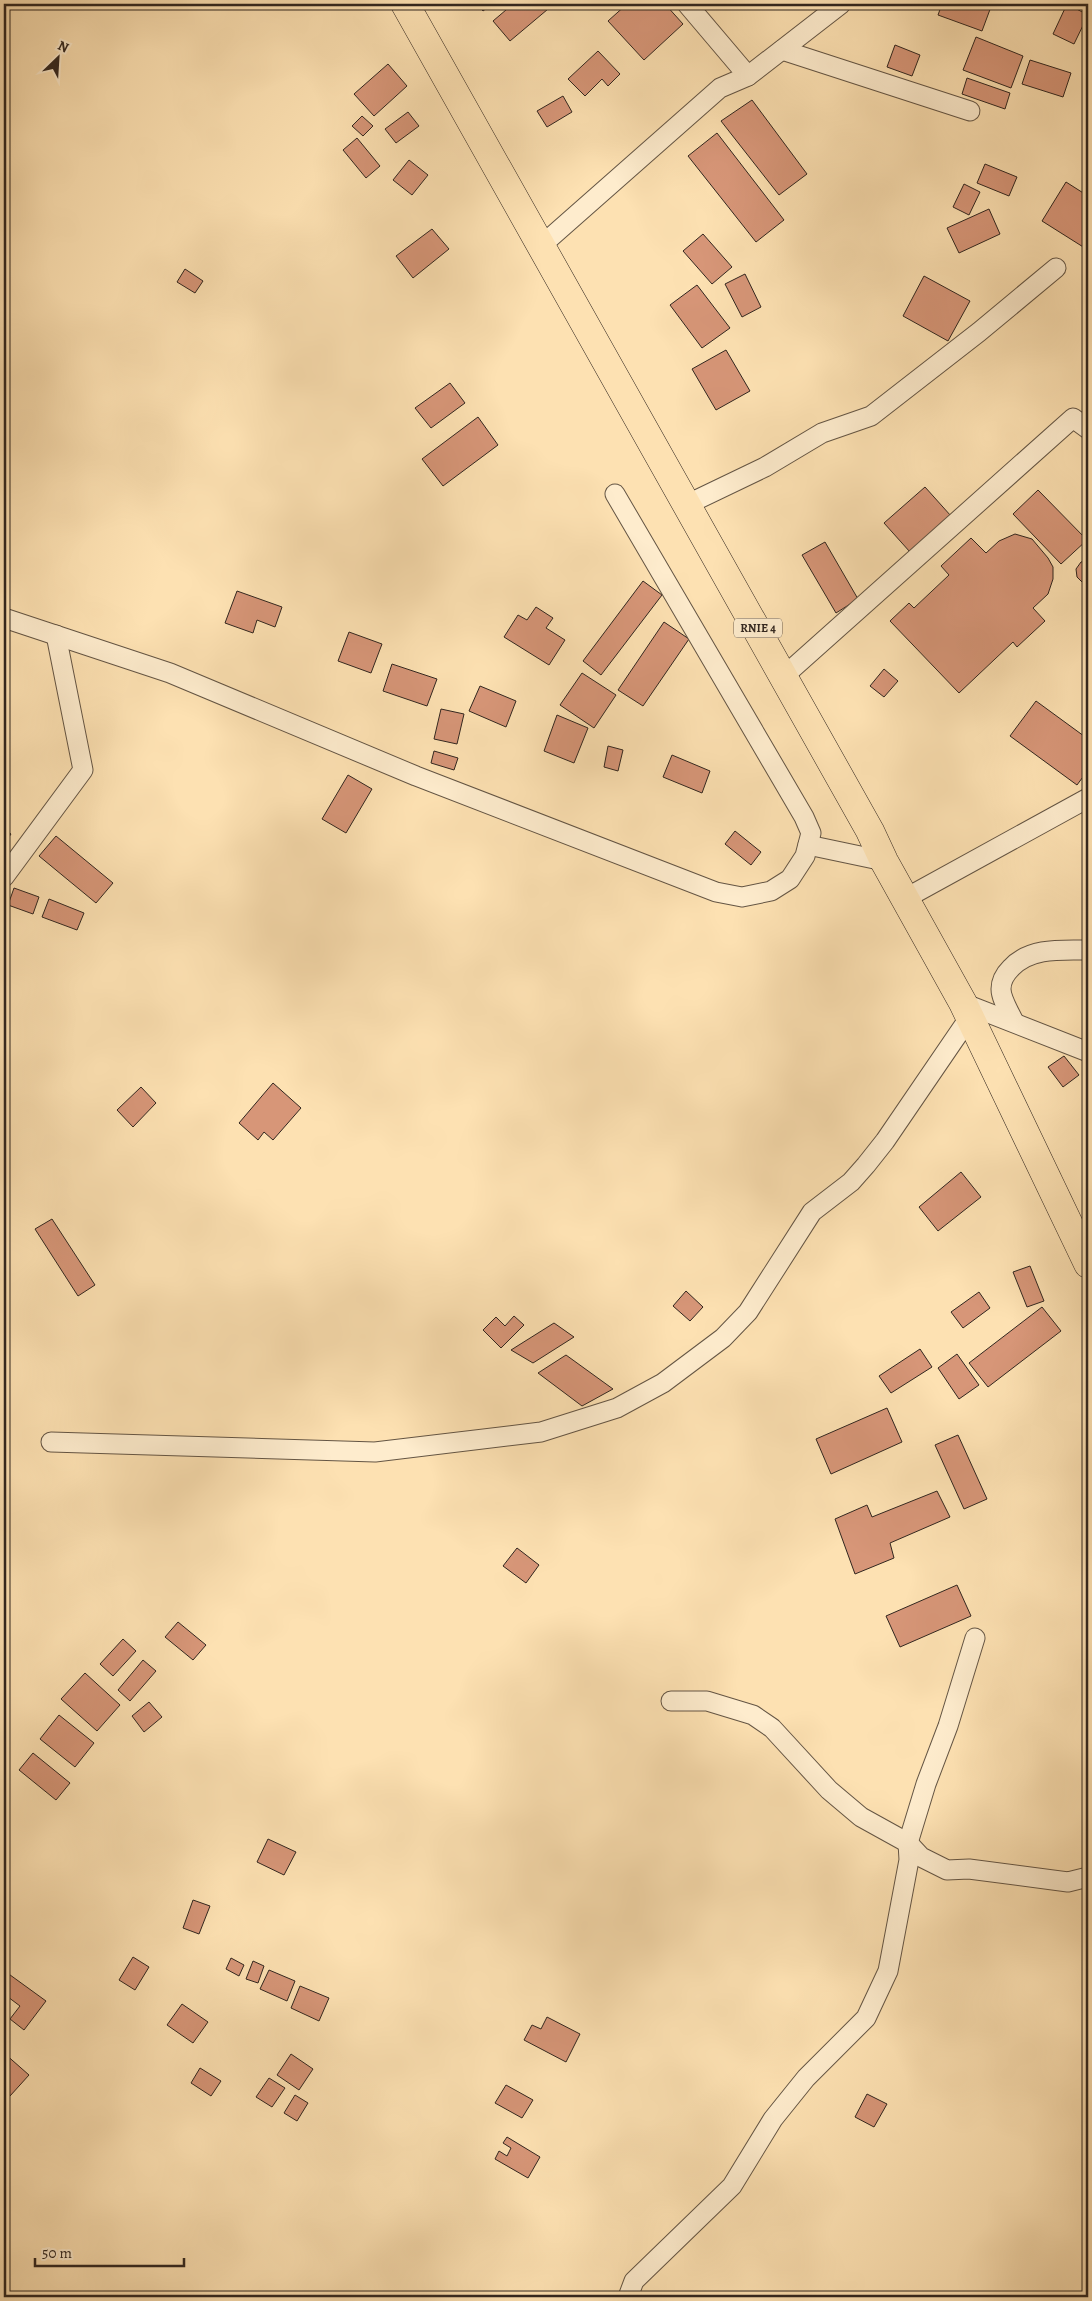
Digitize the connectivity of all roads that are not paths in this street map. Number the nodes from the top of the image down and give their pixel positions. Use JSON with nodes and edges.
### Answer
{"nodes":[{"id":1,"x":405,"y":4,"type":"edge"},
{"id":2,"x":687,"y":4,"type":"edge"},
{"id":3,"x":842,"y":4,"type":"edge"},
{"id":4,"x":782,"y":50,"type":"junction"},
{"id":5,"x":748,"y":76,"type":"junction"},
{"id":6,"x":970,"y":111,"type":"dead end"},
{"id":7,"x":542,"y":245,"type":"junction"},
{"id":8,"x":1056,"y":268,"type":"dead end"},
{"id":9,"x":1088,"y":429,"type":"edge"},
{"id":10,"x":615,"y":494,"type":"dead end"},
{"id":11,"x":688,"y":504,"type":"junction"},
{"id":12,"x":4,"y":618,"type":"edge"},
{"id":13,"x":56,"y":635,"type":"junction"},
{"id":14,"x":784,"y":676,"type":"junction"},
{"id":15,"x":1088,"y":798,"type":"edge"},
{"id":16,"x":808,"y":846,"type":"junction"},
{"id":17,"x":884,"y":861,"type":"junction"},
{"id":18,"x":4,"y":877,"type":"edge"},
{"id":19,"x":906,"y":898,"type":"junction"},
{"id":20,"x":1088,"y":950,"type":"edge"},
{"id":21,"x":966,"y":1011,"type":"junction"},
{"id":22,"x":1014,"y":1022,"type":"junction"},
{"id":23,"x":1088,"y":1052,"type":"edge"},
{"id":24,"x":1088,"y":1264,"type":"edge"},
{"id":25,"x":51,"y":1442,"type":"dead end"},
{"id":26,"x":975,"y":1638,"type":"dead end"},
{"id":27,"x":671,"y":1701,"type":"dead end"},
{"id":28,"x":908,"y":1844,"type":"junction"},
{"id":29,"x":1088,"y":1877,"type":"edge"},
{"id":30,"x":628,"y":2297,"type":"edge"}],
"edges":[{"from":1,"to":7,"type":"main road","number":"RNIE 4"},
{"from":2,"to":5,"type":"street"},
{"from":3,"to":4,"type":"street"},
{"from":4,"to":5,"type":"street"},
{"from":4,"to":6,"type":"street"},
{"from":5,"to":7,"type":"street"},
{"from":7,"to":11,"type":"main road","number":"RNIE 4"},
{"from":8,"to":11,"type":"street"},
{"from":9,"to":14,"type":"street"},
{"from":10,"to":16,"type":"street"},
{"from":11,"to":14,"type":"main road","number":"RNIE 4"},
{"from":12,"to":13,"type":"street"},
{"from":13,"to":16,"type":"street"},
{"from":13,"to":18,"type":"street"},
{"from":14,"to":17,"type":"main road","number":"RNIE 4"},
{"from":15,"to":19,"type":"street"},
{"from":16,"to":17,"type":"street"},
{"from":17,"to":19,"type":"main road","number":"RNIE 4"},
{"from":19,"to":21,"type":"main road","number":"RNIE 4"},
{"from":20,"to":22,"type":"street"},
{"from":21,"to":22,"type":"street"},
{"from":21,"to":24,"type":"main road","number":"RNIE 4"},
{"from":21,"to":25,"type":"street"},
{"from":22,"to":23,"type":"street"},
{"from":26,"to":28,"type":"street"},
{"from":27,"to":28,"type":"street"},
{"from":28,"to":29,"type":"street"},
{"from":28,"to":30,"type":"street"}]}
